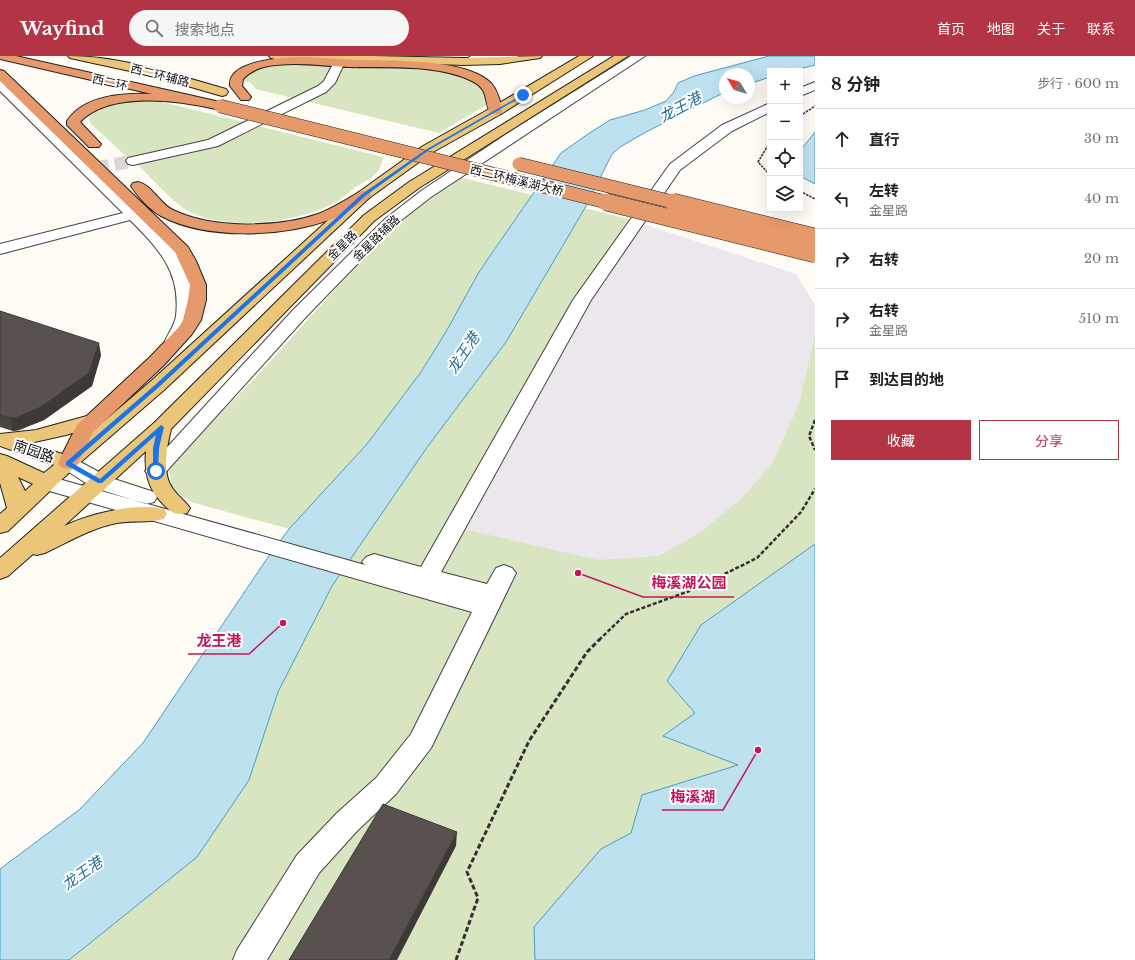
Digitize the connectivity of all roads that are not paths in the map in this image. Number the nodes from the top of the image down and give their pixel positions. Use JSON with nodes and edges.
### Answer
{"nodes":[{"id":1,"x":1,"y":56,"type":"edge"},
{"id":2,"x":50,"y":56,"type":"edge"},
{"id":3,"x":74,"y":56,"type":"edge"},
{"id":4,"x":275,"y":56,"type":"edge"},
{"id":5,"x":512,"y":56,"type":"edge"},
{"id":6,"x":536,"y":56,"type":"edge"},
{"id":7,"x":587,"y":56,"type":"edge"},
{"id":8,"x":622,"y":56,"type":"edge"},
{"id":9,"x":639,"y":56,"type":"edge"},
{"id":10,"x":0,"y":59,"type":"edge"},
{"id":11,"x":343,"y":59,"type":"edge"},
{"id":12,"x":22,"y":62,"type":"junction"},
{"id":13,"x":0,"y":74,"type":"edge"},
{"id":14,"x":0,"y":84,"type":"edge"},
{"id":15,"x":815,"y":86,"type":"edge"},
{"id":16,"x":803,"y":91,"type":"edge"},
{"id":17,"x":245,"y":97,"type":"junction"},
{"id":18,"x":221,"y":99,"type":"junction"},
{"id":19,"x":191,"y":100,"type":"junction"},
{"id":20,"x":767,"y":108,"type":"edge"},
{"id":21,"x":496,"y":111,"type":"junction"},
{"id":22,"x":306,"y":112,"type":"dead end"},
{"id":23,"x":422,"y":140,"type":"dead end"},
{"id":24,"x":106,"y":156,"type":"dead end"},
{"id":25,"x":133,"y":161,"type":"tunnel mouth"},
{"id":26,"x":129,"y":178,"type":"dead end"},
{"id":27,"x":364,"y":195,"type":"junction"},
{"id":28,"x":133,"y":216,"type":"junction"},
{"id":29,"x":815,"y":237,"type":"edge"},
{"id":30,"x":0,"y":249,"type":"edge"},
{"id":31,"x":815,"y":254,"type":"edge"},
{"id":32,"x":171,"y":346,"type":"junction"},
{"id":33,"x":94,"y":420,"type":"junction"},
{"id":34,"x":161,"y":427,"type":"junction"},
{"id":35,"x":0,"y":440,"type":"edge"},
{"id":36,"x":0,"y":460,"type":"edge"},
{"id":37,"x":68,"y":463,"type":"junction"},
{"id":38,"x":0,"y":469,"type":"edge"},
{"id":39,"x":156,"y":471,"type":"junction"},
{"id":40,"x":46,"y":483,"type":"junction"},
{"id":41,"x":93,"y":488,"type":"junction"},
{"id":42,"x":180,"y":508,"type":"junction"},
{"id":43,"x":18,"y":510,"type":"junction"},
{"id":44,"x":156,"y":514,"type":"junction"},
{"id":45,"x":0,"y":526,"type":"edge"},
{"id":46,"x":216,"y":526,"type":"junction"},
{"id":47,"x":6,"y":566,"type":"edge"},
{"id":48,"x":422,"y":582,"type":"junction"},
{"id":49,"x":249,"y":960,"type":"edge"}],
"edges":[{"from":1,"to":12,"type":"highway","name":"西二环"},
{"from":2,"to":18,"type":"highway","name":"西二环"},
{"from":3,"to":18,"type":"main road","name":"西二环辅路"},
{"from":4,"to":6,"type":"main road"},
{"from":5,"to":11,"type":"street"},
{"from":7,"to":21,"type":"main road","name":"金星路"},
{"from":8,"to":34,"type":"main road","name":"金星路"},
{"from":9,"to":39,"type":"street","name":"金星路辅路"},
{"from":10,"to":12,"type":"main road"},
{"from":11,"to":25,"type":"street"},
{"from":12,"to":19,"type":"highway","name":"西二环"},
{"from":13,"to":32,"type":"highway"},
{"from":14,"to":28,"type":"street"},
{"from":15,"to":16,"type":"street"},
{"from":17,"to":18,"type":"highway","name":"西二环"},
{"from":17,"to":21,"type":"highway"},
{"from":17,"to":22,"type":"highway"},
{"from":18,"to":19,"type":"highway","name":"西二环"},
{"from":18,"to":31,"type":"highway","name":"西二环梅溪湖大桥","bridge":true},
{"from":19,"to":24,"type":"highway"},
{"from":20,"to":48,"type":"street"},
{"from":21,"to":27,"type":"main road","name":"金星路"},
{"from":23,"to":29,"type":"highway","name":"西二环梅溪湖大桥","bridge":true},
{"from":26,"to":27,"type":"highway"},
{"from":27,"to":37,"type":"main road","name":"金星路"},
{"from":28,"to":30,"type":"street"},
{"from":28,"to":32,"type":"street"},
{"from":32,"to":33,"type":"highway"},
{"from":33,"to":35,"type":"main road"},
{"from":33,"to":37,"type":"highway"},
{"from":34,"to":39,"type":"main road"},
{"from":34,"to":41,"type":"main road","name":"金星路"},
{"from":35,"to":37,"type":"main road","name":"南园路"},
{"from":36,"to":40,"type":"main road","name":"南园路"},
{"from":37,"to":40,"type":"main road","name":"金星路"},
{"from":37,"to":41,"type":"street"},
{"from":38,"to":43,"type":"main road"},
{"from":39,"to":42,"type":"main road"},
{"from":40,"to":41,"type":"street"},
{"from":40,"to":43,"type":"main road","name":"金星路"},
{"from":41,"to":42,"type":"street"},
{"from":41,"to":44,"type":"street"},
{"from":41,"to":47,"type":"main road","name":"金星路"},
{"from":42,"to":46,"type":"street"},
{"from":43,"to":45,"type":"main road","name":"金星路"},
{"from":44,"to":46,"type":"street"},
{"from":44,"to":47,"type":"main road"},
{"from":46,"to":48,"type":"street"},
{"from":48,"to":49,"type":"street"}]}
